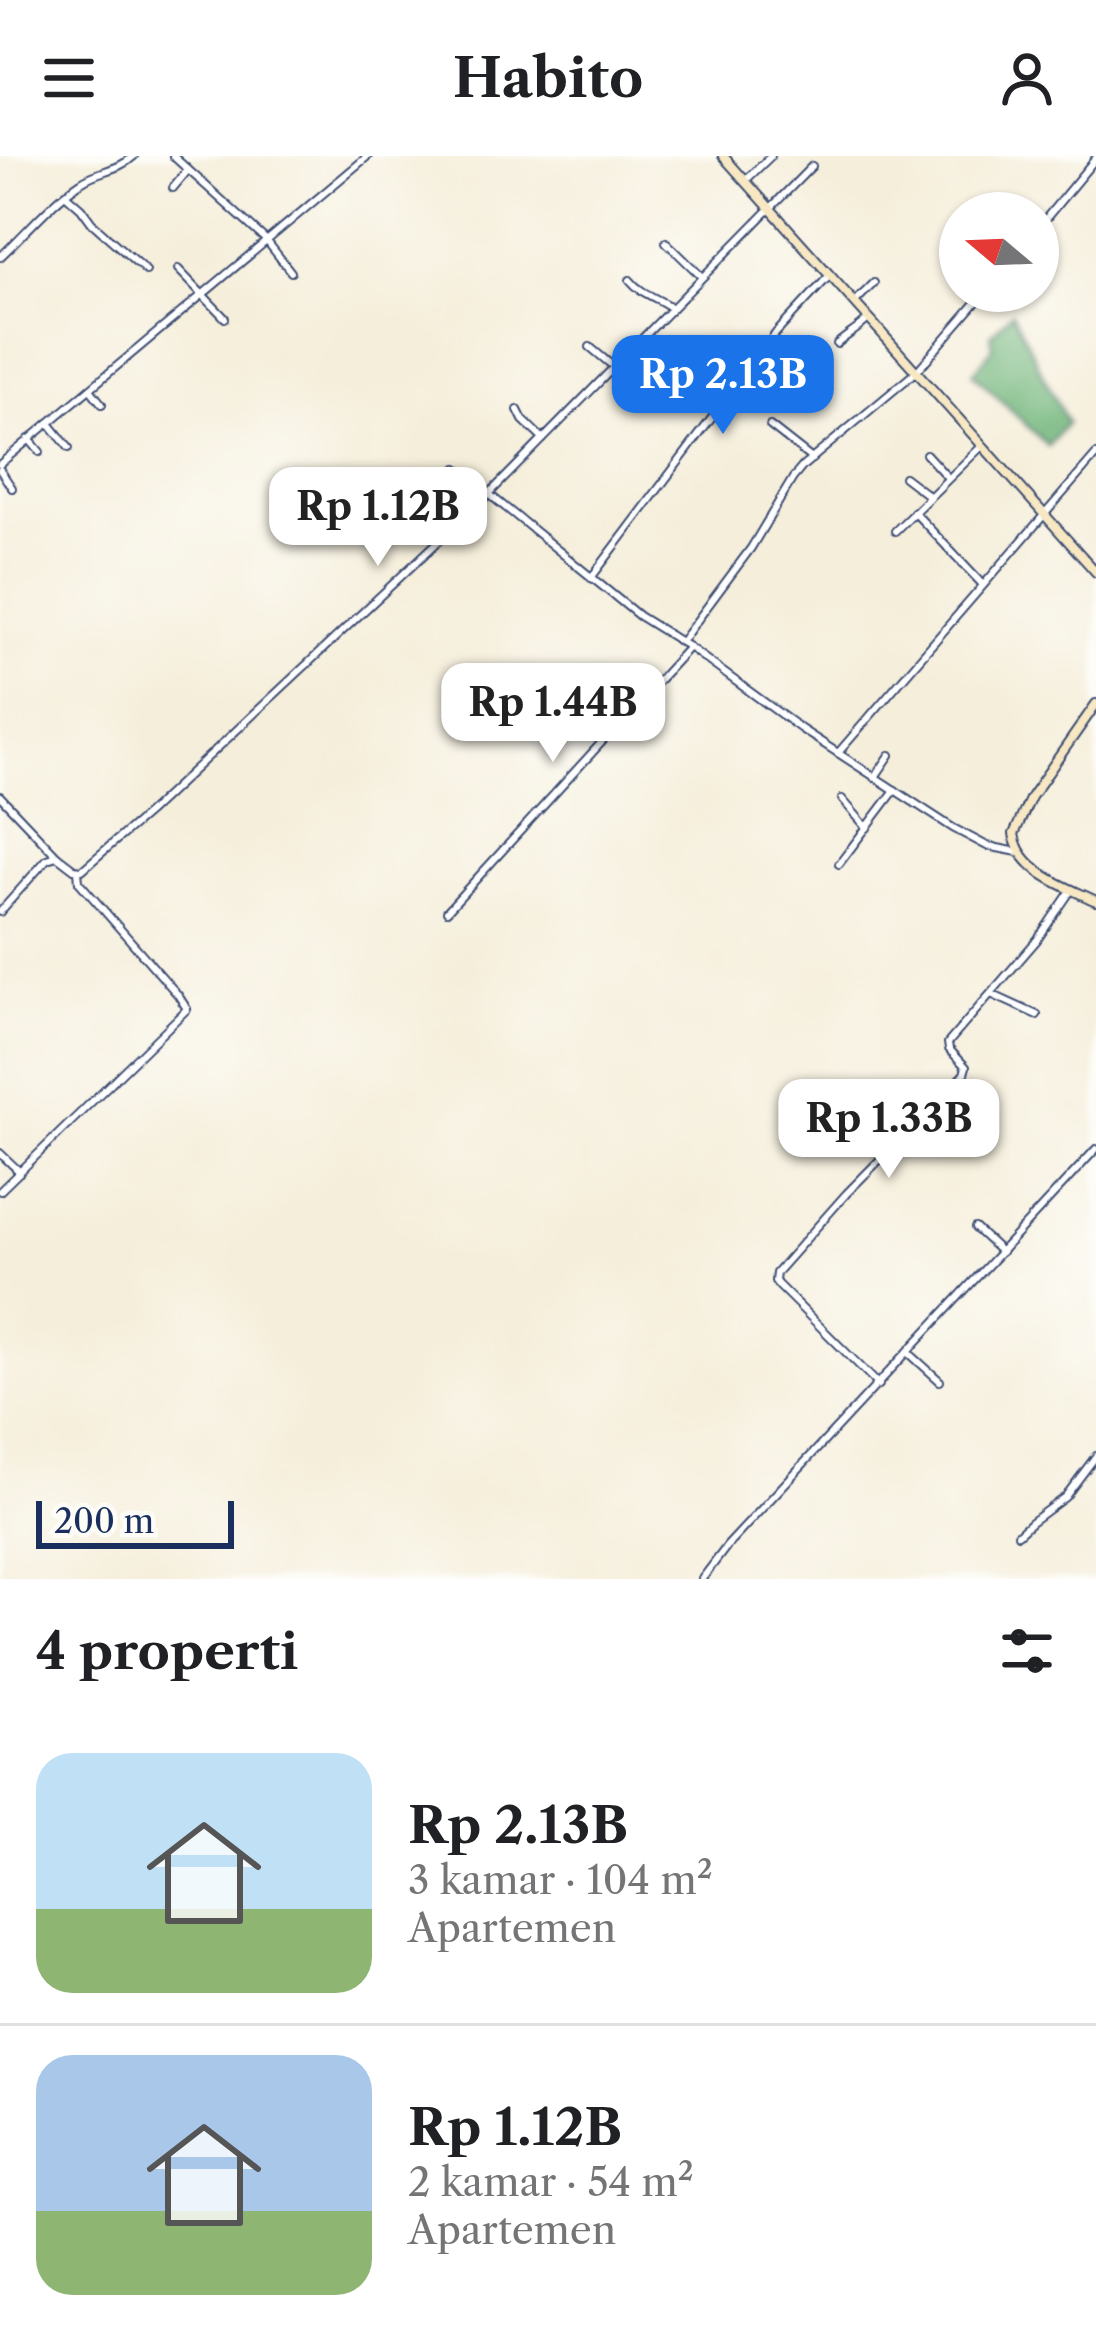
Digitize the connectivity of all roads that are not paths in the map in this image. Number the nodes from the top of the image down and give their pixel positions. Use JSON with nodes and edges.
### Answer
{"nodes":[{"id":1,"x":134,"y":156,"type":"edge"},
{"id":2,"x":173,"y":156,"type":"edge"},
{"id":3,"x":368,"y":156,"type":"edge"},
{"id":4,"x":722,"y":156,"type":"edge"},
{"id":5,"x":771,"y":156,"type":"edge"},
{"id":6,"x":1096,"y":158,"type":"edge"},
{"id":7,"x":812,"y":166,"type":"dead end"},
{"id":8,"x":188,"y":170,"type":"junction"},
{"id":9,"x":746,"y":181,"type":"junction"},
{"id":10,"x":173,"y":188,"type":"dead end"},
{"id":11,"x":65,"y":194,"type":"junction"},
{"id":12,"x":1059,"y":203,"type":"edge"},
{"id":13,"x":770,"y":208,"type":"junction"},
{"id":14,"x":266,"y":241,"type":"junction"},
{"id":15,"x":666,"y":242,"type":"dead end"},
{"id":16,"x":0,"y":257,"type":"edge"},
{"id":17,"x":178,"y":269,"type":"dead end"},
{"id":18,"x":146,"y":271,"type":"dead end"},
{"id":19,"x":291,"y":272,"type":"dead end"},
{"id":20,"x":830,"y":275,"type":"junction"},
{"id":21,"x":702,"y":277,"type":"junction"},
{"id":22,"x":631,"y":280,"type":"dead end"},
{"id":23,"x":874,"y":283,"type":"dead end"},
{"id":24,"x":205,"y":294,"type":"junction"},
{"id":25,"x":855,"y":302,"type":"junction"},
{"id":26,"x":672,"y":308,"type":"junction"},
{"id":27,"x":968,"y":312,"type":"edge"},
{"id":28,"x":225,"y":318,"type":"dead end"},
{"id":29,"x":868,"y":319,"type":"junction"},
{"id":30,"x":837,"y":344,"type":"dead end"},
{"id":31,"x":590,"y":347,"type":"dead end"},
{"id":32,"x":614,"y":367,"type":"junction"},
{"id":33,"x":917,"y":371,"type":"junction"},
{"id":34,"x":90,"y":389,"type":"junction"},
{"id":35,"x":102,"y":404,"type":"dead end"},
{"id":36,"x":518,"y":410,"type":"dead end"},
{"id":37,"x":49,"y":423,"type":"junction"},
{"id":38,"x":770,"y":425,"type":"dead end"},
{"id":39,"x":29,"y":440,"type":"junction"},
{"id":40,"x":543,"y":440,"type":"junction"},
{"id":41,"x":982,"y":446,"type":"junction"},
{"id":42,"x":69,"y":448,"type":"dead end"},
{"id":43,"x":40,"y":452,"type":"dead end"},
{"id":44,"x":926,"y":454,"type":"dead end"},
{"id":45,"x":1096,"y":455,"type":"edge"},
{"id":46,"x":812,"y":459,"type":"junction"},
{"id":47,"x":0,"y":467,"type":"edge"},
{"id":48,"x":457,"y":468,"type":"dead end"},
{"id":49,"x":904,"y":477,"type":"dead end"},
{"id":50,"x":948,"y":478,"type":"junction"},
{"id":51,"x":12,"y":488,"type":"dead end"},
{"id":52,"x":489,"y":494,"type":"junction"},
{"id":53,"x":929,"y":496,"type":"junction"},
{"id":54,"x":914,"y":512,"type":"junction"},
{"id":55,"x":1044,"y":515,"type":"junction"},
{"id":56,"x":895,"y":531,"type":"dead end"},
{"id":57,"x":1096,"y":572,"type":"edge"},
{"id":58,"x":591,"y":578,"type":"junction"},
{"id":59,"x":983,"y":585,"type":"junction"},
{"id":60,"x":685,"y":644,"type":"junction"},
{"id":61,"x":1096,"y":704,"type":"edge"},
{"id":62,"x":838,"y":753,"type":"junction"},
{"id":63,"x":890,"y":755,"type":"dead end"},
{"id":64,"x":875,"y":777,"type":"junction"},
{"id":65,"x":895,"y":790,"type":"junction"},
{"id":66,"x":0,"y":796,"type":"edge"},
{"id":67,"x":842,"y":799,"type":"dead end"},
{"id":68,"x":867,"y":828,"type":"junction"},
{"id":69,"x":1018,"y":852,"type":"junction"},
{"id":70,"x":57,"y":856,"type":"junction"},
{"id":71,"x":839,"y":864,"type":"dead end"},
{"id":72,"x":78,"y":870,"type":"junction"},
{"id":73,"x":1072,"y":889,"type":"junction"},
{"id":74,"x":1096,"y":901,"type":"edge"},
{"id":75,"x":0,"y":911,"type":"edge"},
{"id":76,"x":447,"y":911,"type":"dead end"},
{"id":77,"x":991,"y":994,"type":"junction"},
{"id":78,"x":1036,"y":1016,"type":"dead end"},
{"id":79,"x":1096,"y":1149,"type":"edge"},
{"id":80,"x":0,"y":1153,"type":"edge"},
{"id":81,"x":20,"y":1172,"type":"junction"},
{"id":82,"x":0,"y":1192,"type":"edge"},
{"id":83,"x":976,"y":1228,"type":"dead end"},
{"id":84,"x":1001,"y":1252,"type":"junction"},
{"id":85,"x":909,"y":1353,"type":"junction"},
{"id":86,"x":940,"y":1381,"type":"dead end"},
{"id":87,"x":878,"y":1385,"type":"junction"},
{"id":88,"x":1096,"y":1456,"type":"edge"},
{"id":89,"x":1018,"y":1534,"type":"dead end"},
{"id":90,"x":702,"y":1579,"type":"edge"}],
"edges":[{"from":1,"to":11,"type":"street"},
{"from":2,"to":8,"type":"street"},
{"from":3,"to":14,"type":"street"},
{"from":4,"to":9,"type":"main road"},
{"from":5,"to":9,"type":"street"},
{"from":6,"to":12,"type":"street"},
{"from":7,"to":13,"type":"street"},
{"from":8,"to":10,"type":"street"},
{"from":8,"to":14,"type":"street"},
{"from":9,"to":13,"type":"main road"},
{"from":11,"to":16,"type":"street"},
{"from":11,"to":18,"type":"street"},
{"from":13,"to":20,"type":"main road"},
{"from":13,"to":21,"type":"street"},
{"from":14,"to":19,"type":"street"},
{"from":14,"to":24,"type":"street"},
{"from":15,"to":21,"type":"street"},
{"from":17,"to":24,"type":"street"},
{"from":20,"to":25,"type":"main road"},
{"from":20,"to":58,"type":"street"},
{"from":21,"to":26,"type":"street"},
{"from":22,"to":26,"type":"street"},
{"from":23,"to":25,"type":"street"},
{"from":24,"to":28,"type":"street"},
{"from":24,"to":34,"type":"street"},
{"from":25,"to":29,"type":"main road"},
{"from":26,"to":32,"type":"street"},
{"from":27,"to":33,"type":"street"},
{"from":29,"to":30,"type":"street"},
{"from":29,"to":33,"type":"main road"},
{"from":31,"to":32,"type":"street"},
{"from":32,"to":40,"type":"street"},
{"from":33,"to":41,"type":"main road"},
{"from":33,"to":46,"type":"street"},
{"from":34,"to":35,"type":"street"},
{"from":34,"to":37,"type":"street"},
{"from":36,"to":40,"type":"street"},
{"from":37,"to":39,"type":"street"},
{"from":37,"to":42,"type":"street"},
{"from":38,"to":46,"type":"street"},
{"from":39,"to":43,"type":"street"},
{"from":39,"to":47,"type":"street"},
{"from":40,"to":52,"type":"street"},
{"from":41,"to":50,"type":"street"},
{"from":41,"to":55,"type":"main road"},
{"from":44,"to":50,"type":"street"},
{"from":45,"to":55,"type":"street"},
{"from":46,"to":60,"type":"street"},
{"from":47,"to":51,"type":"street"},
{"from":48,"to":52,"type":"street"},
{"from":49,"to":53,"type":"street"},
{"from":50,"to":53,"type":"street"},
{"from":52,"to":58,"type":"street"},
{"from":52,"to":72,"type":"street"},
{"from":53,"to":54,"type":"street"},
{"from":54,"to":56,"type":"street"},
{"from":54,"to":59,"type":"street"},
{"from":55,"to":57,"type":"main road"},
{"from":55,"to":59,"type":"street"},
{"from":58,"to":60,"type":"street"},
{"from":59,"to":62,"type":"street"},
{"from":60,"to":62,"type":"street"},
{"from":60,"to":76,"type":"street"},
{"from":61,"to":69,"type":"main road"},
{"from":62,"to":64,"type":"street"},
{"from":63,"to":64,"type":"street"},
{"from":64,"to":65,"type":"street"},
{"from":65,"to":68,"type":"street"},
{"from":65,"to":69,"type":"street"},
{"from":66,"to":70,"type":"street"},
{"from":67,"to":68,"type":"street"},
{"from":68,"to":71,"type":"street"},
{"from":69,"to":73,"type":"main road"},
{"from":70,"to":72,"type":"street"},
{"from":70,"to":75,"type":"street"},
{"from":72,"to":81,"type":"street"},
{"from":73,"to":74,"type":"main road"},
{"from":73,"to":77,"type":"street"},
{"from":77,"to":78,"type":"street"},
{"from":77,"to":87,"type":"street"},
{"from":79,"to":84,"type":"street"},
{"from":80,"to":81,"type":"street"},
{"from":81,"to":82,"type":"street"},
{"from":83,"to":84,"type":"street"},
{"from":84,"to":85,"type":"street"},
{"from":85,"to":86,"type":"street"},
{"from":85,"to":87,"type":"street"},
{"from":87,"to":90,"type":"street"},
{"from":88,"to":89,"type":"street"}]}
